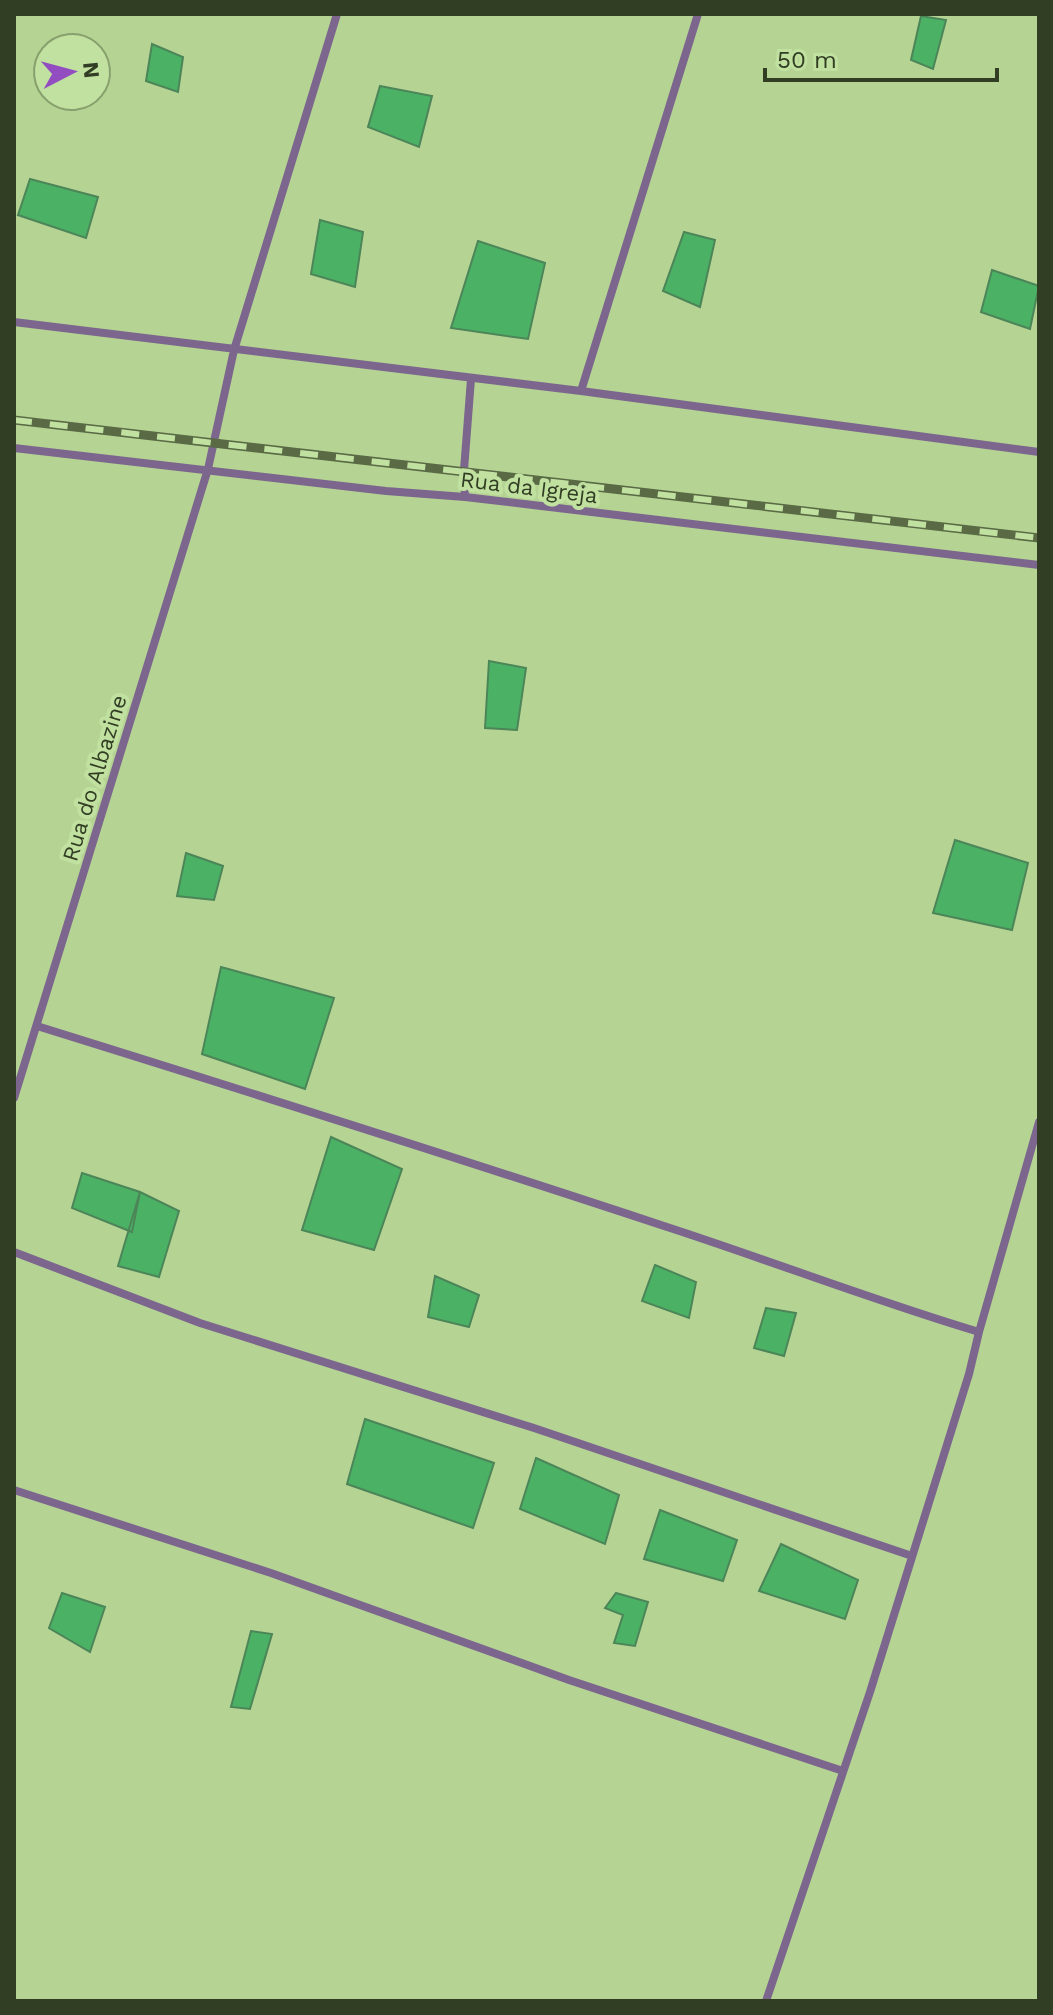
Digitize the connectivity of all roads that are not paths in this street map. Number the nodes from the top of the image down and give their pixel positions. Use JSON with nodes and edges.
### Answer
{"nodes":[{"id":1,"x":337,"y":14,"type":"edge"},
{"id":2,"x":698,"y":14,"type":"edge"},
{"id":3,"x":14,"y":322,"type":"edge"},
{"id":4,"x":234,"y":350,"type":"junction"},
{"id":5,"x":471,"y":379,"type":"junction"},
{"id":6,"x":581,"y":391,"type":"junction"},
{"id":7,"x":14,"y":448,"type":"edge"},
{"id":8,"x":1039,"y":452,"type":"edge"},
{"id":9,"x":208,"y":469,"type":"junction"},
{"id":10,"x":465,"y":497,"type":"junction"},
{"id":11,"x":1039,"y":565,"type":"edge"},
{"id":12,"x":37,"y":1026,"type":"junction"},
{"id":13,"x":14,"y":1098,"type":"edge"},
{"id":14,"x":1039,"y":1122,"type":"edge"},
{"id":15,"x":14,"y":1252,"type":"edge"},
{"id":16,"x":979,"y":1332,"type":"junction"},
{"id":17,"x":14,"y":1490,"type":"edge"},
{"id":18,"x":912,"y":1556,"type":"junction"},
{"id":19,"x":843,"y":1771,"type":"junction"},
{"id":20,"x":766,"y":2001,"type":"edge"}],
"edges":[{"from":1,"to":4,"type":"street","name":"Rua do Albazine"},
{"from":2,"to":6,"type":"street"},
{"from":3,"to":4,"type":"street"},
{"from":4,"to":5,"type":"street"},
{"from":4,"to":9,"type":"street","name":"Rua do Albazine"},
{"from":5,"to":6,"type":"street"},
{"from":5,"to":10,"type":"street"},
{"from":6,"to":8,"type":"street"},
{"from":7,"to":9,"type":"street","name":"Rua da Igreja"},
{"from":9,"to":10,"type":"street","name":"Rua da Igreja"},
{"from":9,"to":12,"type":"street","name":"Rua do Albazine"},
{"from":10,"to":11,"type":"street","name":"Rua da Igreja"},
{"from":12,"to":13,"type":"street","name":"Rua do Albazine"},
{"from":12,"to":16,"type":"street"},
{"from":14,"to":16,"type":"street"},
{"from":15,"to":18,"type":"street"},
{"from":16,"to":18,"type":"street"},
{"from":17,"to":19,"type":"street"},
{"from":18,"to":19,"type":"street"},
{"from":19,"to":20,"type":"street"}]}
